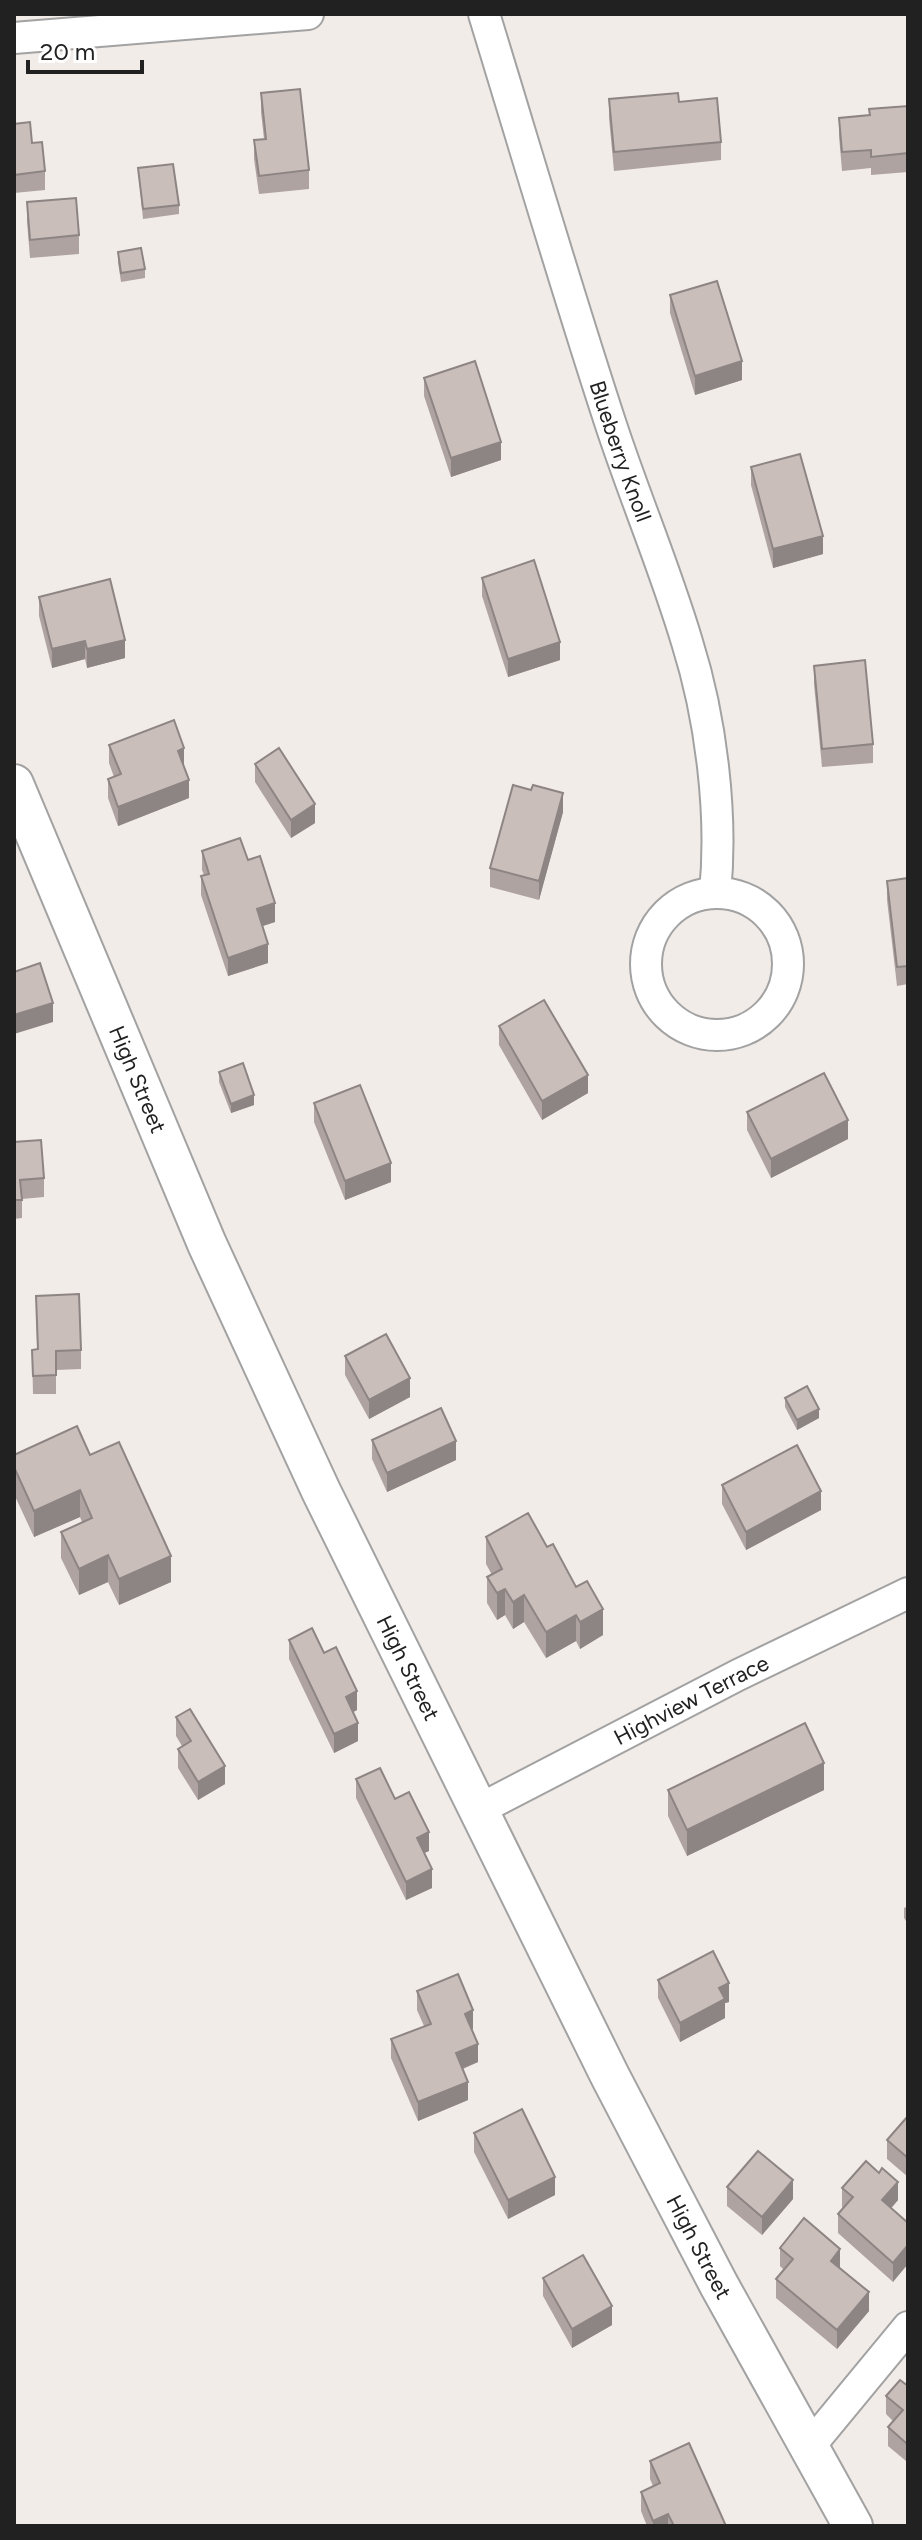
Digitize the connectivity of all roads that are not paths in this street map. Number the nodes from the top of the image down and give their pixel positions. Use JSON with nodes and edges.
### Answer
{"nodes":[{"id":1,"x":308,"y":14,"type":"edge"},
{"id":2,"x":484,"y":14,"type":"edge"},
{"id":3,"x":14,"y":38,"type":"edge"},
{"id":4,"x":14,"y":784,"type":"edge"},
{"id":5,"x":715,"y":893,"type":"junction"},
{"id":6,"x":908,"y":1593,"type":"edge"},
{"id":7,"x":478,"y":1810,"type":"junction"},
{"id":8,"x":908,"y":2327,"type":"edge"},
{"id":9,"x":809,"y":2447,"type":"junction"},
{"id":10,"x":853,"y":2526,"type":"edge"}],
"edges":[{"from":1,"to":3,"type":"street"},
{"from":2,"to":5,"type":"street","name":"Blueberry Knoll"},
{"from":4,"to":7,"type":"street","name":"High Street"},
{"from":5,"to":5,"type":"street"},
{"from":6,"to":7,"type":"street","name":"Highview Terrace"},
{"from":7,"to":9,"type":"street","name":"High Street"},
{"from":8,"to":9,"type":"street"},
{"from":9,"to":10,"type":"street","name":"High Street"}]}
